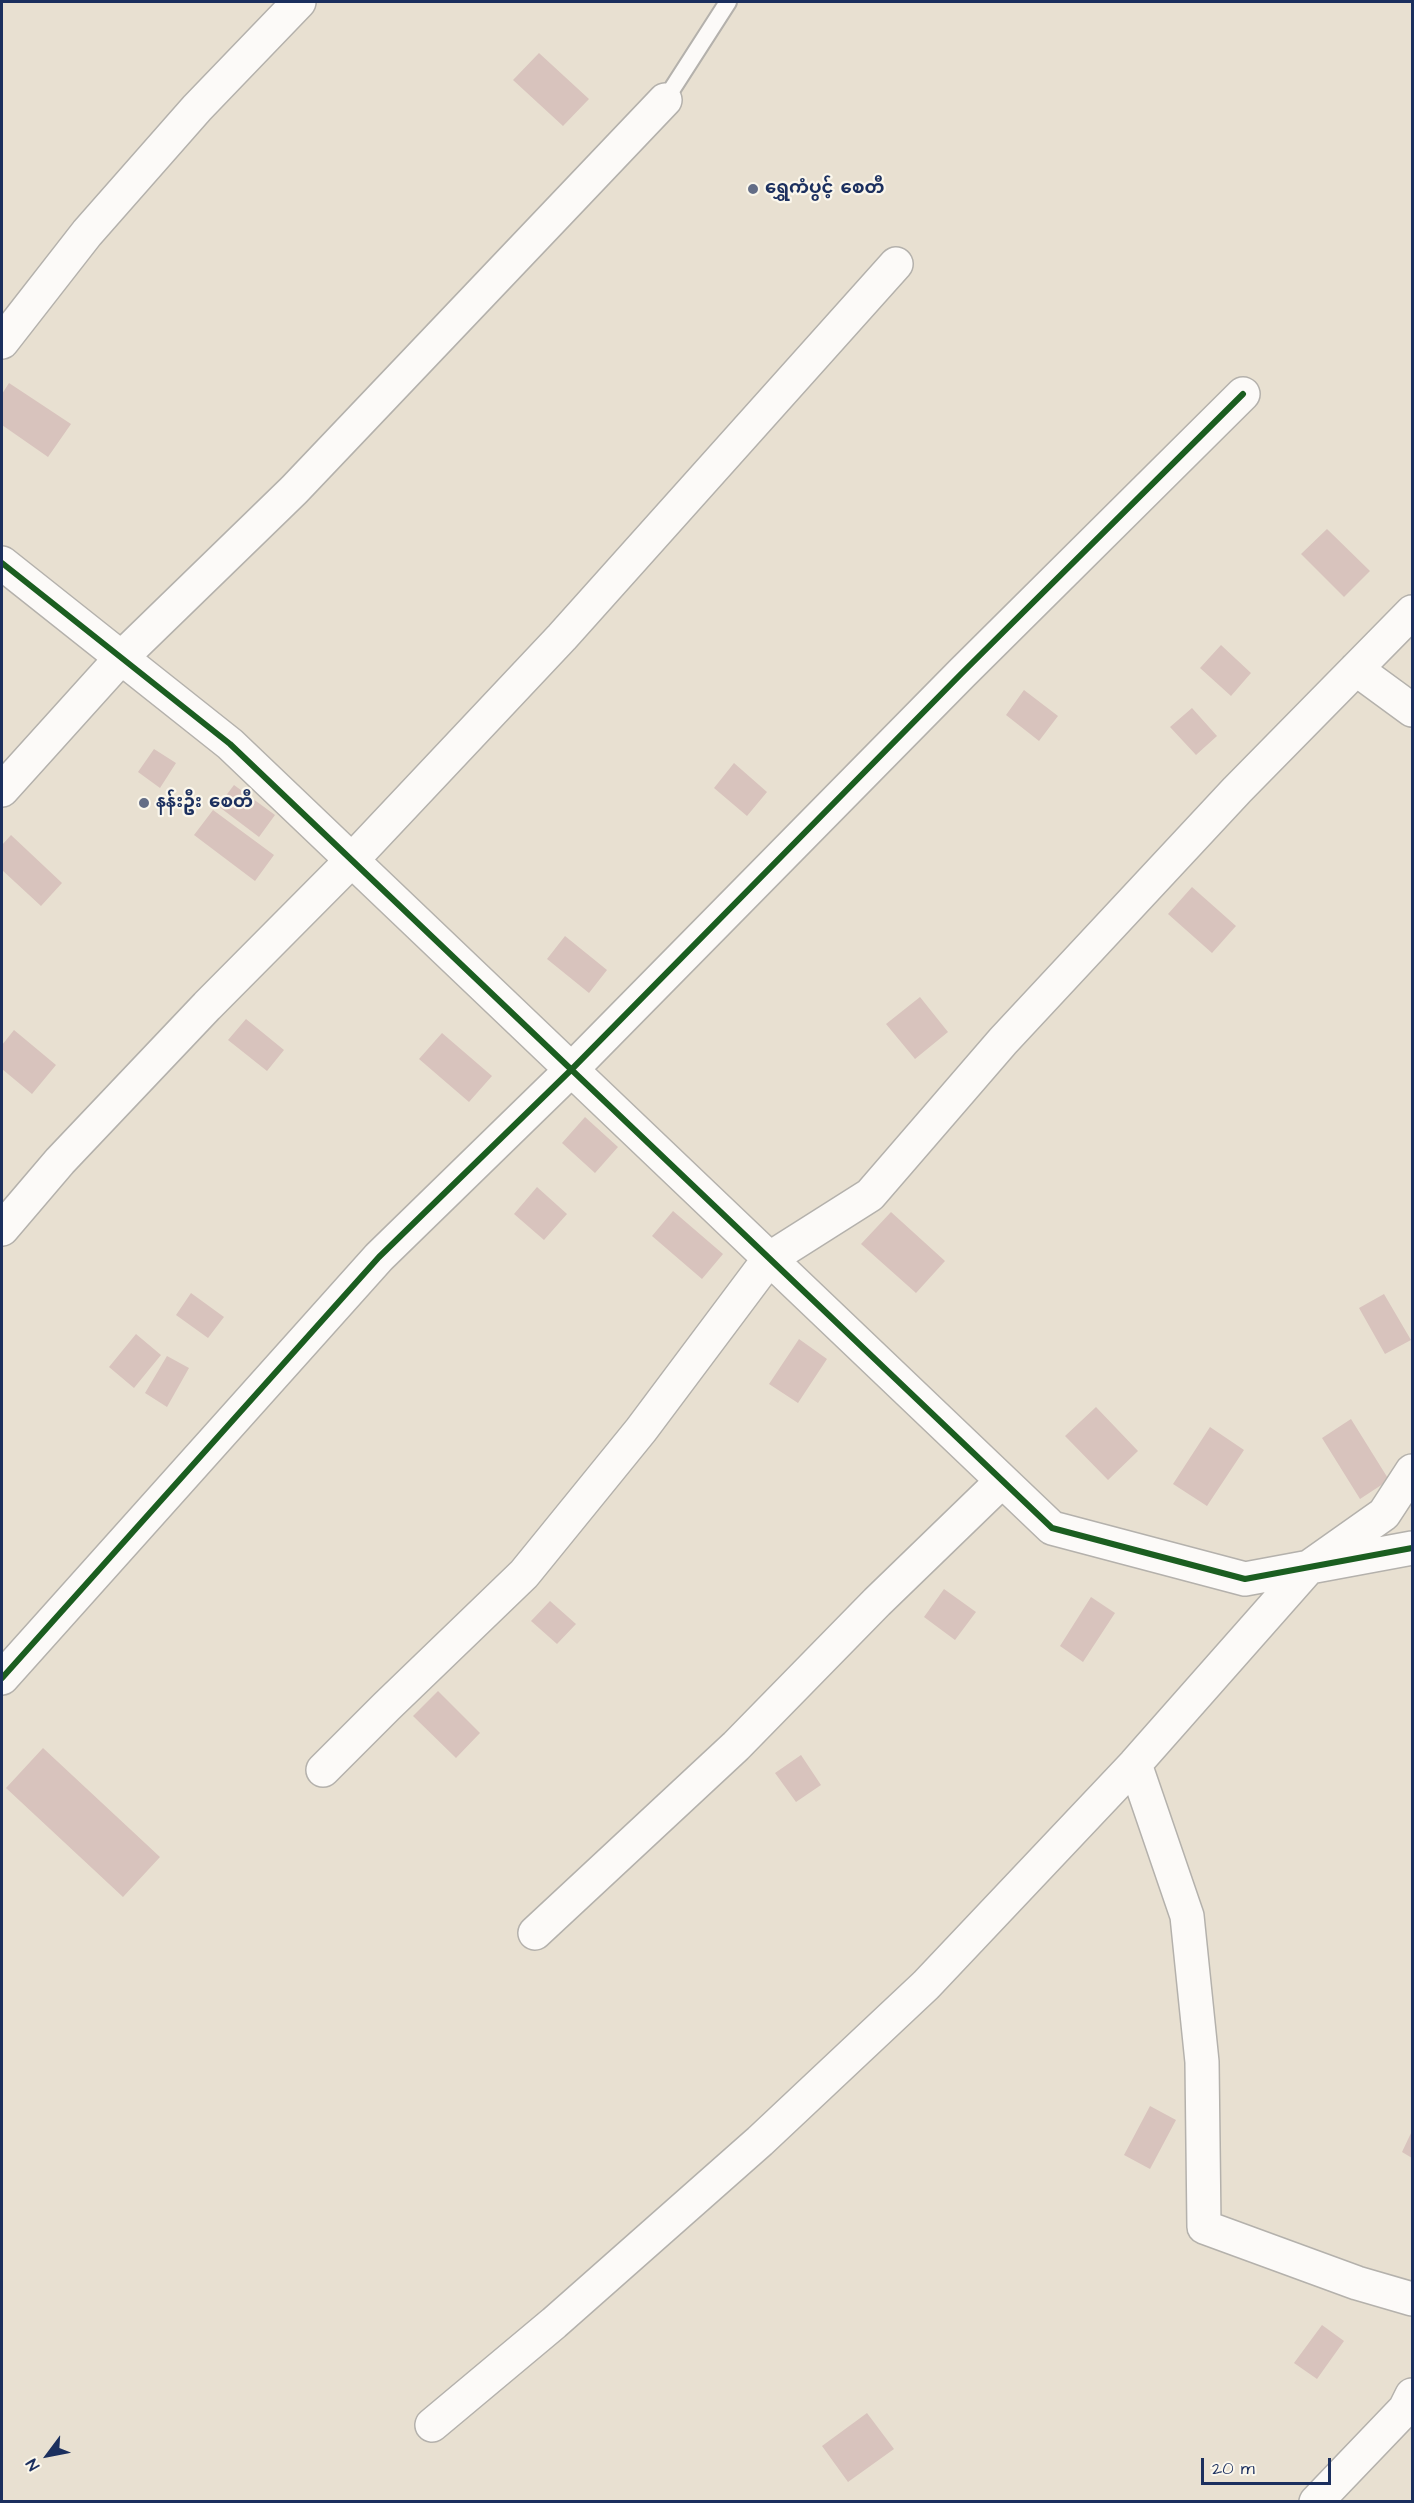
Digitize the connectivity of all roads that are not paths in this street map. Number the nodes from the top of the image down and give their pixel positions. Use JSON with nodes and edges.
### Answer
{"nodes":[{"id":1,"x":299,"y":2,"type":"edge"},
{"id":2,"x":728,"y":2,"type":"edge"},
{"id":3,"x":665,"y":100,"type":"joint"},
{"id":4,"x":896,"y":264,"type":"dead end"},
{"id":5,"x":2,"y":342,"type":"edge"},
{"id":6,"x":1243,"y":393,"type":"dead end"},
{"id":7,"x":2,"y":563,"type":"edge"},
{"id":8,"x":1413,"y":612,"type":"edge"},
{"id":9,"x":121,"y":658,"type":"junction"},
{"id":10,"x":1356,"y":669,"type":"junction"},
{"id":11,"x":1413,"y":710,"type":"edge"},
{"id":12,"x":2,"y":790,"type":"edge"},
{"id":13,"x":352,"y":860,"type":"junction"},
{"id":14,"x":571,"y":1070,"type":"junction"},
{"id":15,"x":2,"y":1229,"type":"edge"},
{"id":16,"x":769,"y":1259,"type":"junction"},
{"id":17,"x":1413,"y":1471,"type":"edge"},
{"id":18,"x":1002,"y":1481,"type":"junction"},
{"id":19,"x":1413,"y":1548,"type":"edge"},
{"id":20,"x":1309,"y":1567,"type":"junction"},
{"id":21,"x":2,"y":1678,"type":"edge"},
{"id":22,"x":1136,"y":1764,"type":"junction"},
{"id":23,"x":323,"y":1770,"type":"dead end"},
{"id":24,"x":535,"y":1933,"type":"dead end"},
{"id":25,"x":1413,"y":2299,"type":"edge"},
{"id":26,"x":1413,"y":2395,"type":"edge"},
{"id":27,"x":432,"y":2425,"type":"dead end"},
{"id":28,"x":1316,"y":2502,"type":"edge"}],
"edges":[{"from":1,"to":5,"type":"street"},
{"from":2,"to":3,"type":"lane"},
{"from":3,"to":9,"type":"street"},
{"from":4,"to":13,"type":"street"},
{"from":6,"to":14,"type":"street"},
{"from":7,"to":9,"type":"street"},
{"from":8,"to":10,"type":"street"},
{"from":9,"to":12,"type":"street"},
{"from":9,"to":13,"type":"street"},
{"from":10,"to":11,"type":"street"},
{"from":10,"to":16,"type":"street"},
{"from":13,"to":14,"type":"street"},
{"from":13,"to":15,"type":"street"},
{"from":14,"to":16,"type":"street"},
{"from":14,"to":21,"type":"street"},
{"from":16,"to":18,"type":"street"},
{"from":16,"to":23,"type":"street"},
{"from":17,"to":20,"type":"street"},
{"from":18,"to":20,"type":"street"},
{"from":18,"to":24,"type":"street"},
{"from":19,"to":20,"type":"street"},
{"from":20,"to":22,"type":"street"},
{"from":22,"to":25,"type":"street"},
{"from":22,"to":27,"type":"street"},
{"from":26,"to":28,"type":"street"}]}
